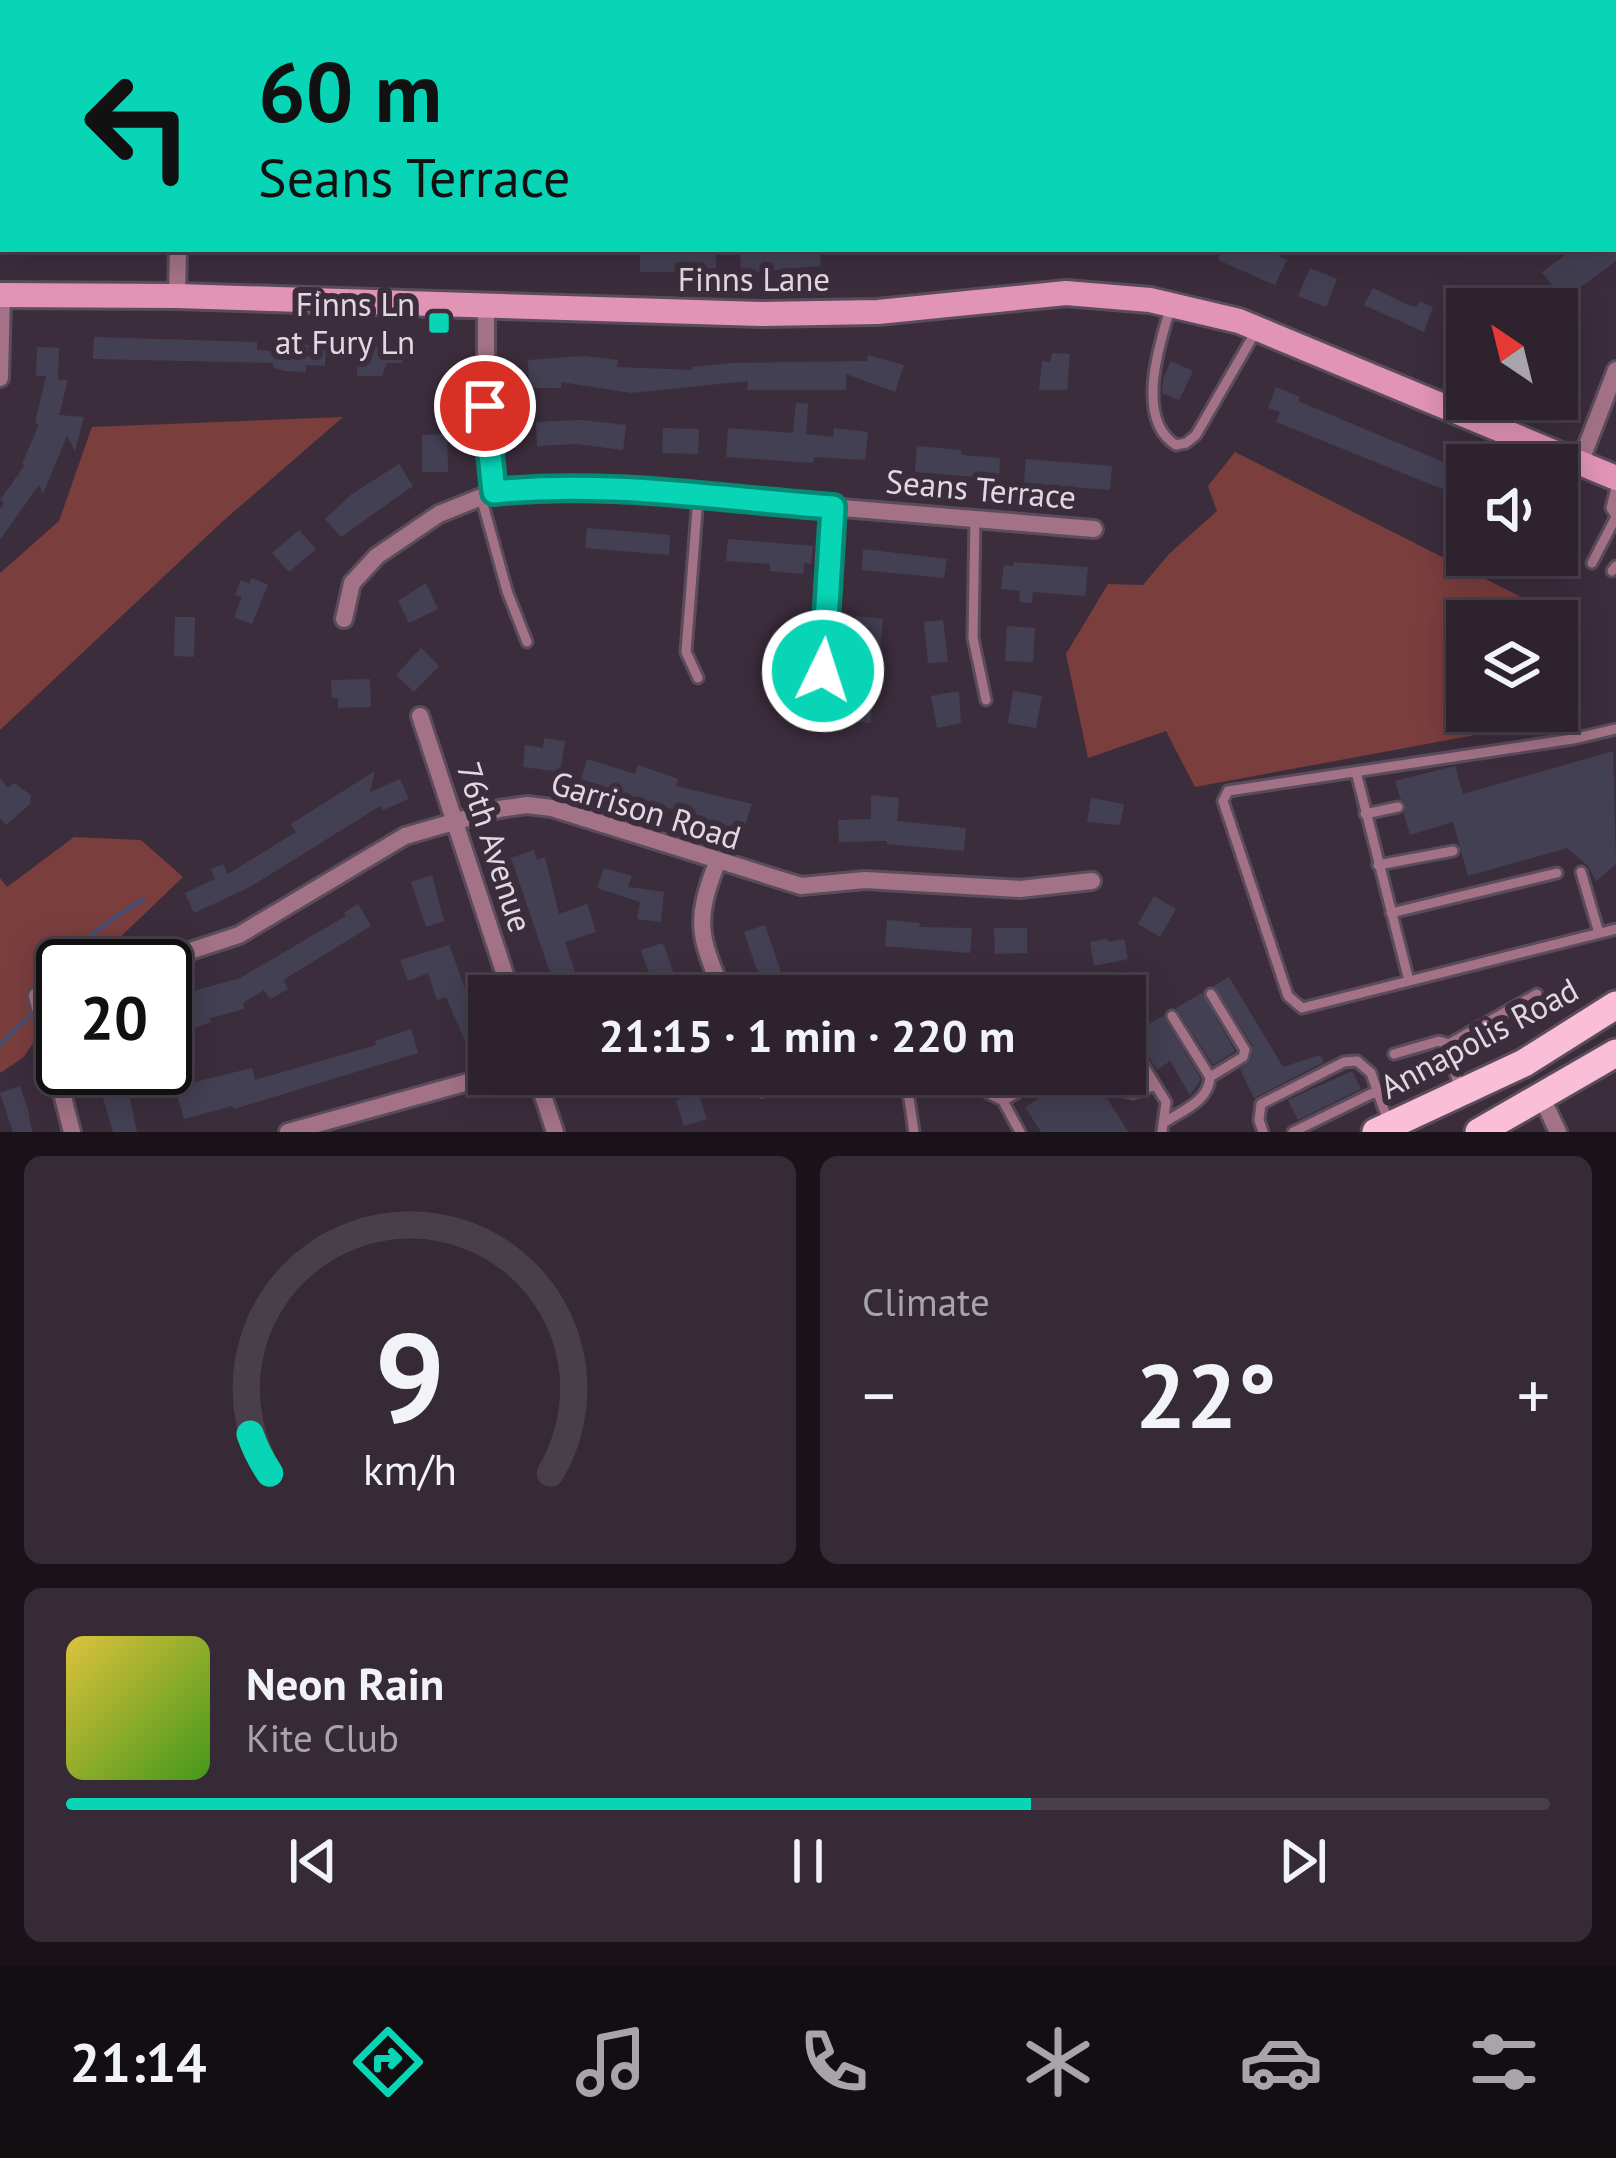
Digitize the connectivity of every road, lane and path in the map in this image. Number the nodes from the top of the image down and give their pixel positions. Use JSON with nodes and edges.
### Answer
{"nodes":[{"id":1,"x":178,"y":252,"type":"edge"},
{"id":2,"x":1,"y":295,"type":"edge"},
{"id":3,"x":177,"y":296,"type":"junction"},
{"id":4,"x":1172,"y":304,"type":"junction"},
{"id":5,"x":486,"y":307,"type":"junction"},
{"id":6,"x":1258,"y":328,"type":"junction"},
{"id":7,"x":1616,"y":370,"type":"edge"},
{"id":8,"x":0,"y":378,"type":"edge"},
{"id":9,"x":1580,"y":463,"type":"junction"},
{"id":10,"x":1616,"y":478,"type":"edge"},
{"id":11,"x":1616,"y":488,"type":"edge"},
{"id":12,"x":488,"y":495,"type":"junction"},
{"id":13,"x":698,"y":496,"type":"junction"},
{"id":14,"x":833,"y":507,"type":"junction"},
{"id":15,"x":1616,"y":516,"type":"edge"},
{"id":16,"x":976,"y":518,"type":"junction"},
{"id":17,"x":1094,"y":529,"type":"dead end"},
{"id":18,"x":1592,"y":563,"type":"dead end"},
{"id":19,"x":344,"y":619,"type":"dead end"},
{"id":20,"x":527,"y":642,"type":"dead end"},
{"id":21,"x":823,"y":671,"type":"dead end"},
{"id":22,"x":698,"y":677,"type":"dead end"},
{"id":23,"x":986,"y":700,"type":"dead end"},
{"id":24,"x":420,"y":716,"type":"dead end"},
{"id":25,"x":1616,"y":729,"type":"edge"},
{"id":26,"x":1356,"y":772,"type":"junction"},
{"id":27,"x":1398,"y":807,"type":"dead end"},
{"id":28,"x":1365,"y":814,"type":"junction"},
{"id":29,"x":457,"y":822,"type":"junction"},
{"id":30,"x":1454,"y":851,"type":"dead end"},
{"id":31,"x":717,"y":862,"type":"junction"},
{"id":32,"x":1378,"y":865,"type":"junction"},
{"id":33,"x":1581,"y":872,"type":"dead end"},
{"id":34,"x":1557,"y":873,"type":"dead end"},
{"id":35,"x":1092,"y":881,"type":"dead end"},
{"id":36,"x":1391,"y":913,"type":"junction"},
{"id":37,"x":1616,"y":929,"type":"edge"},
{"id":38,"x":1599,"y":933,"type":"junction"},
{"id":39,"x":192,"y":950,"type":"edge"},
{"id":40,"x":505,"y":975,"type":"edge"},
{"id":41,"x":716,"y":975,"type":"edge"},
{"id":42,"x":1409,"y":981,"type":"junction"},
{"id":43,"x":1210,"y":994,"type":"dead end"},
{"id":44,"x":1537,"y":994,"type":"dead end"},
{"id":45,"x":1616,"y":1005,"type":"edge"},
{"id":46,"x":1172,"y":1016,"type":"dead end"},
{"id":47,"x":1449,"y":1044,"type":"junction"},
{"id":48,"x":1616,"y":1053,"type":"edge"},
{"id":49,"x":1394,"y":1054,"type":"dead end"},
{"id":50,"x":1146,"y":1070,"type":"edge"},
{"id":51,"x":1210,"y":1077,"type":"junction"},
{"id":52,"x":468,"y":1082,"type":"edge"},
{"id":53,"x":1155,"y":1085,"type":"junction"},
{"id":54,"x":1146,"y":1088,"type":"edge"},
{"id":55,"x":1377,"y":1091,"type":"junction"},
{"id":56,"x":62,"y":1095,"type":"edge"},
{"id":57,"x":543,"y":1095,"type":"edge"},
{"id":58,"x":908,"y":1095,"type":"edge"},
{"id":59,"x":992,"y":1095,"type":"edge"},
{"id":60,"x":1013,"y":1095,"type":"edge"},
{"id":61,"x":1460,"y":1095,"type":"junction"},
{"id":62,"x":1542,"y":1097,"type":"junction"},
{"id":63,"x":1003,"y":1101,"type":"junction"},
{"id":64,"x":1163,"y":1127,"type":"edge"},
{"id":65,"x":1383,"y":1129,"type":"edge"},
{"id":66,"x":72,"y":1132,"type":"edge"},
{"id":67,"x":288,"y":1132,"type":"edge"},
{"id":68,"x":555,"y":1132,"type":"edge"},
{"id":69,"x":914,"y":1132,"type":"edge"},
{"id":70,"x":1020,"y":1132,"type":"edge"},
{"id":71,"x":1263,"y":1132,"type":"edge"},
{"id":72,"x":1293,"y":1132,"type":"edge"},
{"id":73,"x":1478,"y":1132,"type":"edge"},
{"id":74,"x":1558,"y":1132,"type":"edge"}],
"edges":[{"from":1,"to":3,"type":"street"},
{"from":2,"to":3,"type":"street","name":"Finns Lane"},
{"from":2,"to":8,"type":"street"},
{"from":3,"to":5,"type":"street","name":"Finns Lane"},
{"from":4,"to":5,"type":"street","name":"Finns Lane"},
{"from":4,"to":6,"type":"street","name":"Finns Lane"},
{"from":4,"to":6,"type":"lane"},
{"from":5,"to":12,"type":"street"},
{"from":6,"to":9,"type":"street","name":"Finns Lane"},
{"from":7,"to":9,"type":"street"},
{"from":9,"to":10,"type":"street","name":"Finns Lane"},
{"from":11,"to":15,"type":"lane"},
{"from":12,"to":13,"type":"street","name":"Seans Terrace"},
{"from":12,"to":19,"type":"street","name":"Seans Terrace"},
{"from":12,"to":20,"type":"lane"},
{"from":13,"to":14,"type":"street","name":"Seans Terrace"},
{"from":13,"to":22,"type":"lane"},
{"from":14,"to":16,"type":"street","name":"Seans Terrace"},
{"from":14,"to":21,"type":"lane"},
{"from":15,"to":18,"type":"lane"},
{"from":16,"to":17,"type":"street","name":"Seans Terrace"},
{"from":16,"to":23,"type":"lane"},
{"from":24,"to":29,"type":"street","name":"76th Avenue"},
{"from":25,"to":26,"type":"lane"},
{"from":26,"to":28,"type":"lane"},
{"from":26,"to":42,"type":"lane"},
{"from":27,"to":28,"type":"lane"},
{"from":28,"to":32,"type":"lane"},
{"from":29,"to":31,"type":"street","name":"Garrison Road"},
{"from":29,"to":39,"type":"street","name":"Garrison Road"},
{"from":29,"to":40,"type":"street","name":"76th Avenue"},
{"from":30,"to":32,"type":"lane"},
{"from":31,"to":35,"type":"street","name":"Garrison Road"},
{"from":31,"to":41,"type":"street"},
{"from":32,"to":36,"type":"lane"},
{"from":33,"to":38,"type":"lane"},
{"from":34,"to":36,"type":"lane"},
{"from":36,"to":42,"type":"lane"},
{"from":37,"to":38,"type":"lane"},
{"from":38,"to":42,"type":"lane"},
{"from":43,"to":51,"type":"lane"},
{"from":44,"to":47,"type":"lane"},
{"from":45,"to":61,"type":"main road","name":"Annapolis Road"},
{"from":46,"to":51,"type":"lane"},
{"from":47,"to":49,"type":"lane"},
{"from":47,"to":61,"type":"lane"},
{"from":48,"to":62,"type":"main road"},
{"from":50,"to":53,"type":"lane"},
{"from":51,"to":64,"type":"lane"},
{"from":52,"to":67,"type":"street"},
{"from":53,"to":54,"type":"lane"},
{"from":53,"to":64,"type":"lane"},
{"from":55,"to":65,"type":"lane"},
{"from":55,"to":71,"type":"lane"},
{"from":55,"to":72,"type":"lane"},
{"from":56,"to":66,"type":"street"},
{"from":57,"to":68,"type":"street"},
{"from":58,"to":69,"type":"lane"},
{"from":59,"to":63,"type":"lane"},
{"from":60,"to":63,"type":"lane"},
{"from":61,"to":65,"type":"main road","name":"Annapolis Road"},
{"from":62,"to":73,"type":"main road"},
{"from":62,"to":74,"type":"street"},
{"from":63,"to":70,"type":"lane"}]}
